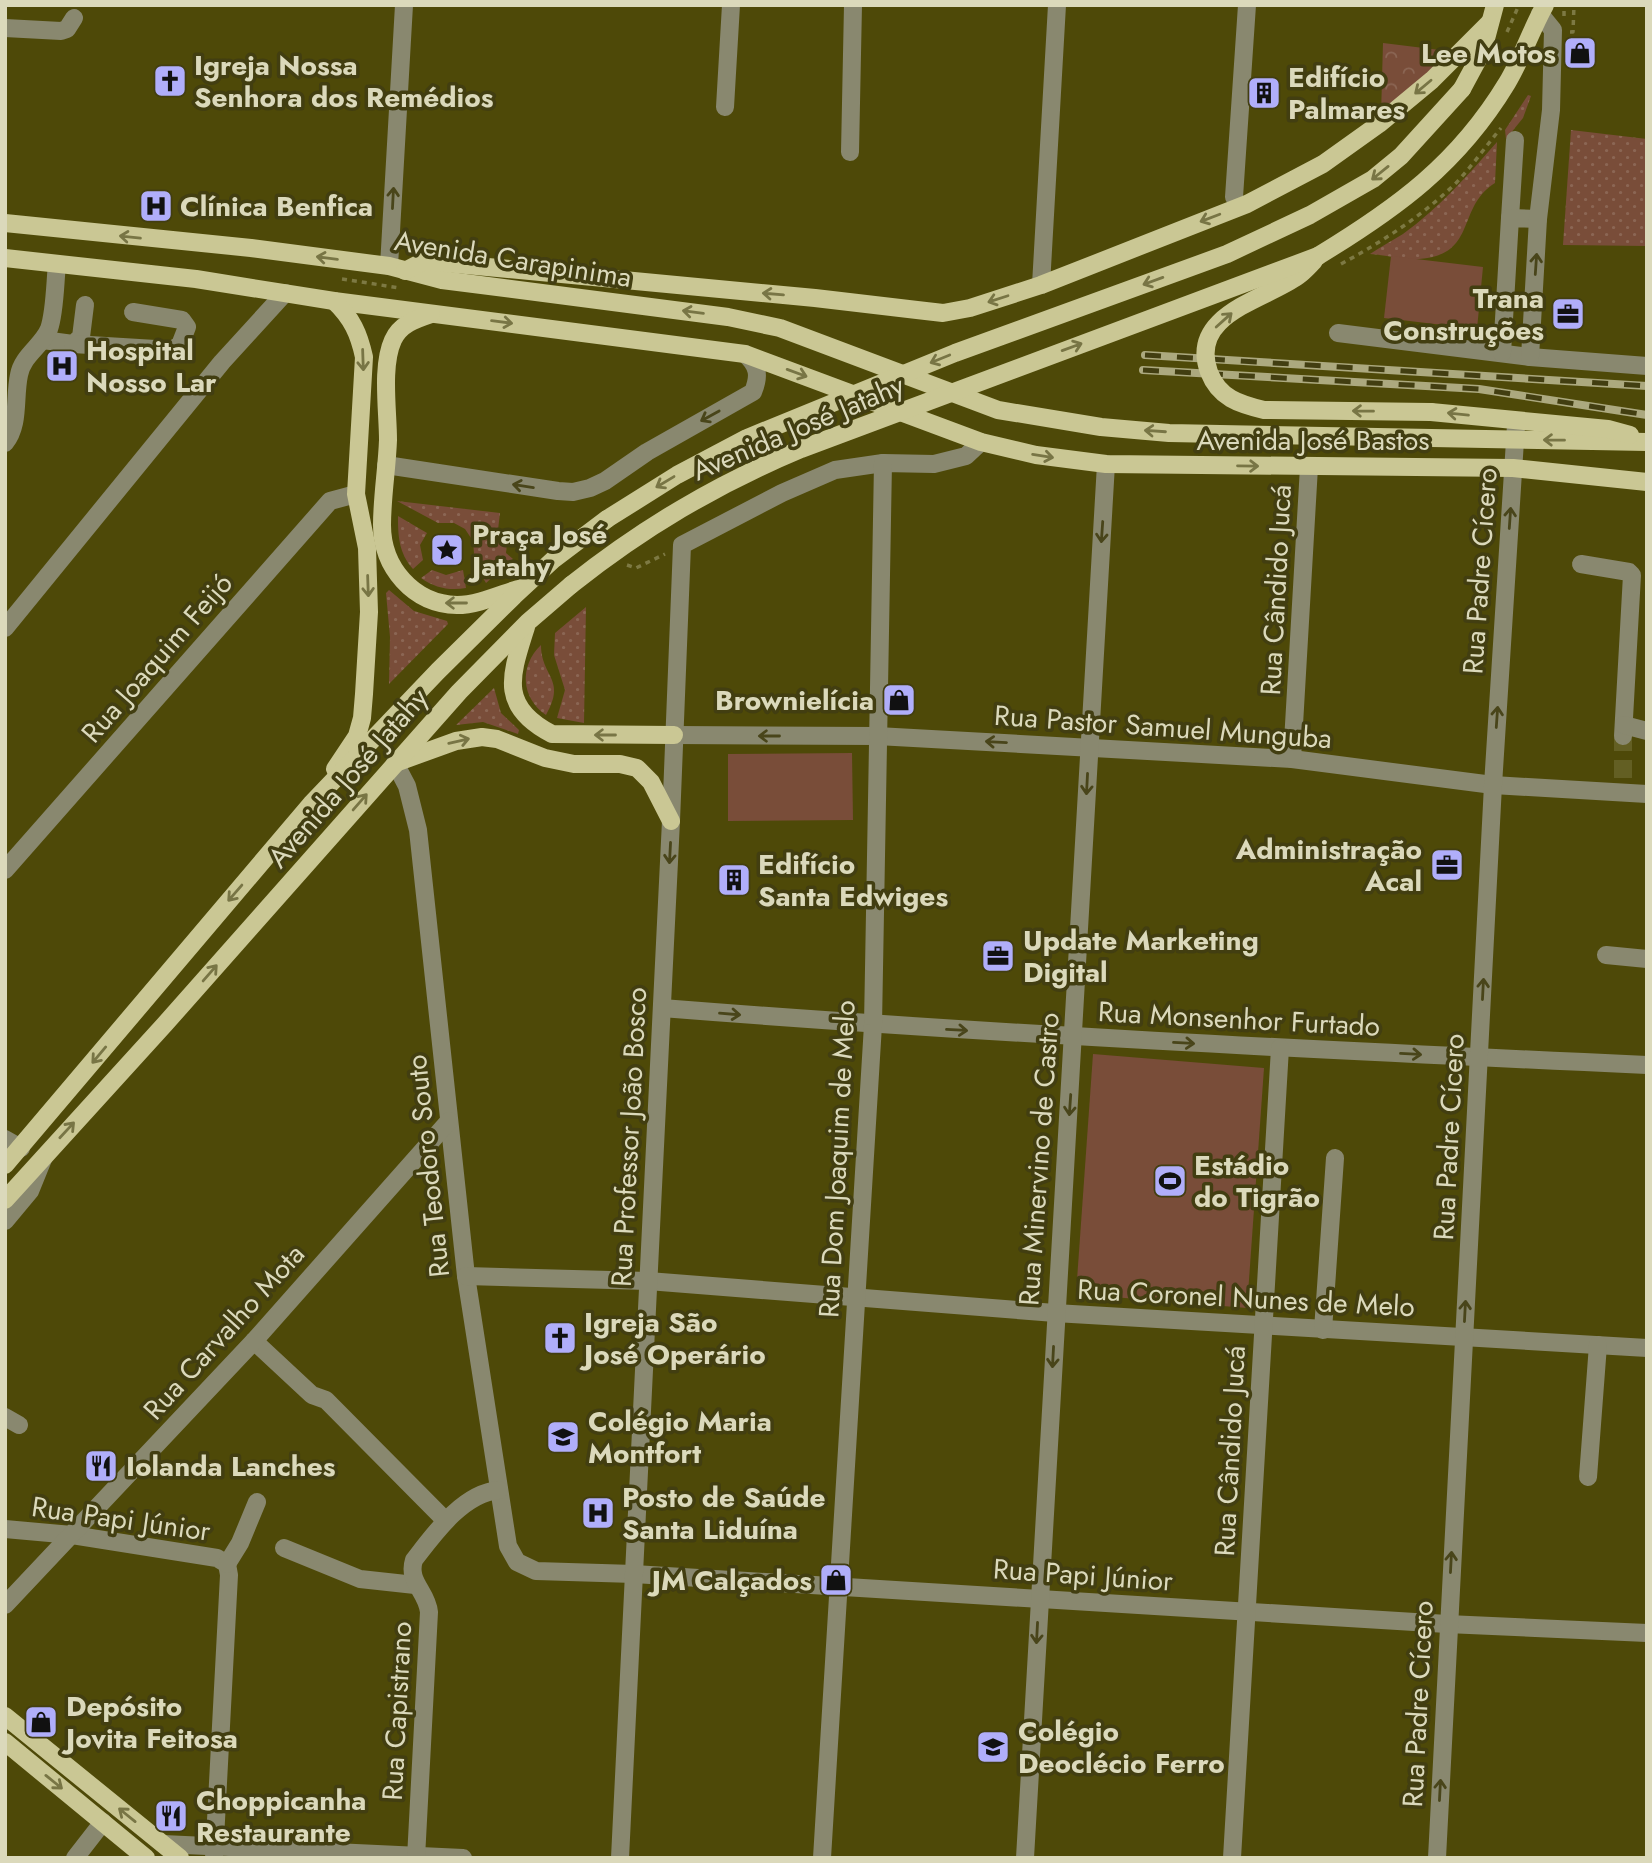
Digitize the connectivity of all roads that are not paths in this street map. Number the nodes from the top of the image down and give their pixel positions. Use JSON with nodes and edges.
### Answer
{"nodes":[{"id":1,"x":404,"y":5,"type":"edge"},
{"id":2,"x":731,"y":5,"type":"edge"},
{"id":3,"x":853,"y":5,"type":"edge"},
{"id":4,"x":1057,"y":5,"type":"edge"},
{"id":5,"x":1247,"y":5,"type":"edge"},
{"id":6,"x":1542,"y":8,"type":"edge"},
{"id":7,"x":1493,"y":14,"type":"edge"},
{"id":8,"x":74,"y":18,"type":"dead end"},
{"id":9,"x":5,"y":28,"type":"edge"},
{"id":10,"x":725,"y":107,"type":"dead end"},
{"id":11,"x":1515,"y":140,"type":"dead end"},
{"id":12,"x":850,"y":152,"type":"dead end"},
{"id":13,"x":1234,"y":197,"type":"dead end"},
{"id":14,"x":1510,"y":218,"type":"junction"},
{"id":15,"x":1538,"y":219,"type":"junction"},
{"id":16,"x":5,"y":223,"type":"edge"},
{"id":17,"x":1318,"y":256,"type":"junction"},
{"id":18,"x":5,"y":258,"type":"edge"},
{"id":19,"x":57,"y":264,"type":"junction"},
{"id":20,"x":397,"y":268,"type":"junction"},
{"id":21,"x":1041,"y":285,"type":"junction"},
{"id":22,"x":285,"y":293,"type":"junction"},
{"id":23,"x":334,"y":301,"type":"junction"},
{"id":24,"x":85,"y":305,"type":"dead end"},
{"id":25,"x":133,"y":312,"type":"dead end"},
{"id":26,"x":434,"y":313,"type":"junction"},
{"id":27,"x":1338,"y":333,"type":"dead end"},
{"id":28,"x":43,"y":340,"type":"junction"},
{"id":29,"x":73,"y":344,"type":"junction"},
{"id":30,"x":745,"y":354,"type":"junction"},
{"id":31,"x":1502,"y":354,"type":"junction"},
{"id":32,"x":1530,"y":357,"type":"junction"},
{"id":33,"x":1647,"y":366,"type":"edge"},
{"id":34,"x":998,"y":410,"type":"joint"},
{"id":35,"x":1517,"y":420,"type":"junction"},
{"id":36,"x":1515,"y":440,"type":"junction"},
{"id":37,"x":1647,"y":441,"type":"edge"},
{"id":38,"x":981,"y":442,"type":"junction"},
{"id":39,"x":5,"y":443,"type":"edge"},
{"id":40,"x":883,"y":463,"type":"junction"},
{"id":41,"x":1106,"y":464,"type":"junction"},
{"id":42,"x":386,"y":465,"type":"junction"},
{"id":43,"x":1309,"y":467,"type":"junction"},
{"id":44,"x":1513,"y":468,"type":"junction"},
{"id":45,"x":1647,"y":482,"type":"edge"},
{"id":46,"x":356,"y":494,"type":"junction"},
{"id":47,"x":1581,"y":564,"type":"dead end"},
{"id":48,"x":522,"y":588,"type":"junction"},
{"id":49,"x":1639,"y":599,"type":"edge"},
{"id":50,"x":528,"y":622,"type":"junction"},
{"id":51,"x":5,"y":628,"type":"edge"},
{"id":52,"x":1647,"y":731,"type":"edge"},
{"id":53,"x":674,"y":736,"type":"junction"},
{"id":54,"x":877,"y":736,"type":"junction"},
{"id":55,"x":1089,"y":747,"type":"junction"},
{"id":56,"x":1292,"y":759,"type":"junction"},
{"id":57,"x":395,"y":763,"type":"junction"},
{"id":58,"x":1493,"y":785,"type":"junction"},
{"id":59,"x":1647,"y":794,"type":"edge"},
{"id":60,"x":311,"y":804,"type":"junction"},
{"id":61,"x":671,"y":821,"type":"junction"},
{"id":62,"x":5,"y":870,"type":"edge"},
{"id":63,"x":1606,"y":955,"type":"dead end"},
{"id":64,"x":1647,"y":959,"type":"edge"},
{"id":65,"x":662,"y":1008,"type":"junction"},
{"id":66,"x":873,"y":1025,"type":"junction"},
{"id":67,"x":1074,"y":1037,"type":"junction"},
{"id":68,"x":1280,"y":1048,"type":"junction"},
{"id":69,"x":1480,"y":1057,"type":"junction"},
{"id":70,"x":1647,"y":1065,"type":"edge"},
{"id":71,"x":449,"y":1121,"type":"junction"},
{"id":72,"x":13,"y":1144,"type":"edge"},
{"id":73,"x":44,"y":1155,"type":"junction"},
{"id":74,"x":1335,"y":1158,"type":"dead end"},
{"id":75,"x":5,"y":1165,"type":"edge"},
{"id":76,"x":5,"y":1200,"type":"edge"},
{"id":77,"x":5,"y":1221,"type":"edge"},
{"id":78,"x":466,"y":1276,"type":"junction"},
{"id":79,"x":648,"y":1281,"type":"junction"},
{"id":80,"x":855,"y":1296,"type":"junction"},
{"id":81,"x":1055,"y":1313,"type":"junction"},
{"id":82,"x":1263,"y":1326,"type":"junction"},
{"id":83,"x":1323,"y":1330,"type":"junction"},
{"id":84,"x":1463,"y":1337,"type":"junction"},
{"id":85,"x":254,"y":1341,"type":"junction"},
{"id":86,"x":1598,"y":1345,"type":"junction"},
{"id":87,"x":1647,"y":1348,"type":"edge"},
{"id":88,"x":1588,"y":1477,"type":"dead end"},
{"id":89,"x":499,"y":1490,"type":"junction"},
{"id":90,"x":257,"y":1502,"type":"dead end"},
{"id":91,"x":445,"y":1520,"type":"junction"},
{"id":92,"x":5,"y":1529,"type":"edge"},
{"id":93,"x":72,"y":1535,"type":"junction"},
{"id":94,"x":284,"y":1548,"type":"dead end"},
{"id":95,"x":517,"y":1562,"type":"joint"},
{"id":96,"x":227,"y":1564,"type":"junction"},
{"id":97,"x":634,"y":1574,"type":"junction"},
{"id":98,"x":415,"y":1585,"type":"junction"},
{"id":99,"x":840,"y":1587,"type":"junction"},
{"id":100,"x":1039,"y":1598,"type":"junction"},
{"id":101,"x":5,"y":1605,"type":"edge"},
{"id":102,"x":1247,"y":1612,"type":"junction"},
{"id":103,"x":1447,"y":1624,"type":"junction"},
{"id":104,"x":1647,"y":1633,"type":"edge"},
{"id":105,"x":5,"y":1716,"type":"edge"},
{"id":106,"x":5,"y":1742,"type":"edge"},
{"id":107,"x":103,"y":1822,"type":"junction"},
{"id":108,"x":163,"y":1844,"type":"junction"},
{"id":109,"x":215,"y":1852,"type":"edge"},
{"id":110,"x":416,"y":1857,"type":"edge"},
{"id":111,"x":75,"y":1858,"type":"edge"},
{"id":112,"x":146,"y":1858,"type":"edge"},
{"id":113,"x":180,"y":1858,"type":"edge"},
{"id":114,"x":464,"y":1858,"type":"edge"},
{"id":115,"x":620,"y":1858,"type":"edge"},
{"id":116,"x":822,"y":1858,"type":"edge"},
{"id":117,"x":1025,"y":1858,"type":"edge"},
{"id":118,"x":1232,"y":1858,"type":"edge"},
{"id":119,"x":1437,"y":1858,"type":"edge"}],
"edges":[{"from":20,"to":1,"type":"street","one_way":true},
{"from":2,"to":10,"type":"street"},
{"from":3,"to":12,"type":"street"},
{"from":4,"to":21,"type":"street"},
{"from":5,"to":13,"type":"street"},
{"from":6,"to":15,"type":"street"},
{"from":6,"to":17,"type":"main road","name":"Avenida José Jatahy"},
{"from":7,"to":21,"type":"main road","one_way":true},
{"from":7,"to":48,"type":"main road","name":"Avenida José Jatahy","one_way":true,"bridge":true},
{"from":8,"to":9,"type":"street"},
{"from":11,"to":14,"type":"street"},
{"from":14,"to":15,"type":"street"},
{"from":14,"to":31,"type":"street"},
{"from":32,"to":15,"type":"street","one_way":true},
{"from":20,"to":16,"type":"main road","name":"Avenida Carapinima","one_way":true},
{"from":35,"to":17,"type":"main road","one_way":true,"bridge":true},
{"from":50,"to":17,"type":"main road","name":"Avenida José Jatahy","one_way":true,"bridge":true},
{"from":18,"to":19,"type":"main road"},
{"from":19,"to":22,"type":"main road"},
{"from":19,"to":28,"type":"street"},
{"from":21,"to":20,"type":"main road","one_way":true},
{"from":34,"to":20,"type":"main road","name":"Avenida Carapinima","one_way":true},
{"from":22,"to":23,"type":"main road"},
{"from":22,"to":51,"type":"street"},
{"from":23,"to":26,"type":"main road"},
{"from":23,"to":46,"type":"main road","one_way":true},
{"from":24,"to":29,"type":"street"},
{"from":25,"to":29,"type":"street"},
{"from":26,"to":30,"type":"main road","one_way":true},
{"from":26,"to":42,"type":"main road"},
{"from":27,"to":31,"type":"street"},
{"from":28,"to":29,"type":"street"},
{"from":28,"to":39,"type":"street"},
{"from":30,"to":38,"type":"main road","one_way":true},
{"from":30,"to":42,"type":"street","one_way":true},
{"from":31,"to":32,"type":"street"},
{"from":32,"to":33,"type":"street"},
{"from":36,"to":34,"type":"main road","name":"Avenida José Bastos","one_way":true},
{"from":35,"to":36,"type":"street","name":"Rua Padre Cícero"},
{"from":35,"to":37,"type":"main road"},
{"from":37,"to":36,"type":"main road","name":"Avenida José Bastos","one_way":true},
{"from":36,"to":44,"type":"street","name":"Rua Padre Cícero"},
{"from":38,"to":40,"type":"street"},
{"from":38,"to":41,"type":"main road","name":"Avenida José Bastos","one_way":true},
{"from":40,"to":53,"type":"street","name":"Rua Professor João Bosco"},
{"from":40,"to":54,"type":"street","name":"Rua Dom Joaquim de Melo"},
{"from":41,"to":43,"type":"main road","name":"Avenida José Bastos","one_way":true},
{"from":41,"to":55,"type":"street","name":"Rua Minervino de Castro","one_way":true},
{"from":48,"to":42,"type":"main road","one_way":true},
{"from":43,"to":44,"type":"main road","name":"Avenida José Bastos"},
{"from":43,"to":56,"type":"street","name":"Rua Cândido Jucá"},
{"from":44,"to":45,"type":"main road","name":"Avenida José Bastos"},
{"from":58,"to":44,"type":"street","name":"Rua Padre Cícero","one_way":true},
{"from":46,"to":60,"type":"main road","one_way":true},
{"from":46,"to":62,"type":"street","name":"Rua Joaquim Feijó"},
{"from":47,"to":49,"type":"street"},
{"from":48,"to":60,"type":"main road","name":"Avenida José Jatahy"},
{"from":49,"to":52,"type":"street"},
{"from":53,"to":50,"type":"main road","one_way":true},
{"from":50,"to":57,"type":"main road","name":"Avenida José Jatahy"},
{"from":54,"to":53,"type":"street","name":"Rua Pastor Samuel Munguba","one_way":true},
{"from":53,"to":61,"type":"street","name":"Rua Professor João Bosco"},
{"from":55,"to":54,"type":"street","name":"Rua Pastor Samuel Munguba","one_way":true},
{"from":54,"to":66,"type":"street","name":"Rua Dom Joaquim de Melo"},
{"from":55,"to":56,"type":"street","name":"Rua Pastor Samuel Munguba"},
{"from":55,"to":67,"type":"street","name":"Rua Minervino de Castro","one_way":true},
{"from":56,"to":58,"type":"street","name":"Rua Pastor Samuel Munguba"},
{"from":57,"to":61,"type":"main road","one_way":true},
{"from":57,"to":71,"type":"street","name":"Rua Teodoro Souto"},
{"from":73,"to":57,"type":"main road","name":"Avenida José Jatahy","one_way":true},
{"from":58,"to":59,"type":"street","name":"Rua Pastor Samuel Munguba"},
{"from":69,"to":58,"type":"street","name":"Rua Padre Cícero","one_way":true},
{"from":60,"to":72,"type":"main road","name":"Avenida José Jatahy","one_way":true},
{"from":61,"to":65,"type":"street","name":"Rua Professor João Bosco","one_way":true},
{"from":63,"to":64,"type":"street"},
{"from":65,"to":66,"type":"street","name":"Rua Monsenhor Furtado","one_way":true},
{"from":65,"to":79,"type":"street","name":"Rua Professor João Bosco"},
{"from":66,"to":67,"type":"street","name":"Rua Monsenhor Furtado","one_way":true},
{"from":66,"to":80,"type":"street","name":"Rua Dom Joaquim de Melo"},
{"from":67,"to":68,"type":"street","name":"Rua Monsenhor Furtado","one_way":true},
{"from":67,"to":81,"type":"street","name":"Rua Minervino de Castro","one_way":true},
{"from":68,"to":69,"type":"street","name":"Rua Monsenhor Furtado","one_way":true},
{"from":68,"to":82,"type":"street","name":"Rua Cândido Jucá"},
{"from":69,"to":70,"type":"street","name":"Rua Monsenhor Furtado"},
{"from":84,"to":69,"type":"street","name":"Rua Padre Cícero","one_way":true},
{"from":71,"to":78,"type":"street","name":"Rua Teodoro Souto"},
{"from":71,"to":85,"type":"street","name":"Rua Carvalho Mota"},
{"from":72,"to":75,"type":"main road","name":"Avenida José Jatahy"},
{"from":73,"to":76,"type":"main road","name":"Avenida José Jatahy"},
{"from":73,"to":77,"type":"street","name":"Avenida José Jatahy"},
{"from":74,"to":83,"type":"street"},
{"from":78,"to":79,"type":"street","name":"Rua Coronel Nunes de Melo"},
{"from":78,"to":89,"type":"street","name":"Rua Teodoro Souto"},
{"from":79,"to":80,"type":"street","name":"Rua Coronel Nunes de Melo"},
{"from":79,"to":97,"type":"street","name":"Rua Professor João Bosco"},
{"from":80,"to":81,"type":"street","name":"Rua Coronel Nunes de Melo"},
{"from":80,"to":99,"type":"street","name":"Rua Dom Joaquim de Melo"},
{"from":81,"to":82,"type":"street","name":"Rua Coronel Nunes de Melo"},
{"from":81,"to":100,"type":"street","name":"Rua Minervino de Castro","one_way":true},
{"from":82,"to":83,"type":"street","name":"Rua Coronel Nunes de Melo"},
{"from":82,"to":102,"type":"street","name":"Rua Cândido Jucá"},
{"from":83,"to":84,"type":"street","name":"Rua Coronel Nunes de Melo"},
{"from":84,"to":86,"type":"street","name":"Rua Coronel Nunes de Melo"},
{"from":103,"to":84,"type":"street","name":"Rua Padre Cícero","one_way":true},
{"from":85,"to":91,"type":"street"},
{"from":85,"to":93,"type":"street","name":"Rua Carvalho Mota"},
{"from":86,"to":87,"type":"street","name":"Rua Coronel Nunes de Melo"},
{"from":86,"to":88,"type":"street"},
{"from":89,"to":91,"type":"street","name":"Rua Capistrano"},
{"from":89,"to":95,"type":"street","name":"Rua Teodoro Souto"},
{"from":90,"to":96,"type":"street"},
{"from":91,"to":98,"type":"street","name":"Rua Capistrano"},
{"from":92,"to":93,"type":"street","name":"Rua Papi Júnior"},
{"from":93,"to":96,"type":"street","name":"Rua Papi Júnior"},
{"from":93,"to":101,"type":"street","name":"Rua Carvalho Mota"},
{"from":94,"to":98,"type":"street"},
{"from":95,"to":97,"type":"street","name":"Rua Papi Júnior"},
{"from":96,"to":109,"type":"street","name":"Rua Papi Júnior"},
{"from":97,"to":99,"type":"street","name":"Rua Papi Júnior"},
{"from":97,"to":115,"type":"street","name":"Rua Professor João Bosco"},
{"from":98,"to":110,"type":"street","name":"Rua Capistrano"},
{"from":99,"to":100,"type":"street","name":"Rua Papi Júnior"},
{"from":99,"to":116,"type":"street","name":"Rua Dom Joaquim de Melo"},
{"from":100,"to":102,"type":"street","name":"Rua Papi Júnior"},
{"from":100,"to":117,"type":"street","name":"Rua Minervino de Castro","one_way":true},
{"from":102,"to":103,"type":"street","name":"Rua Papi Júnior"},
{"from":102,"to":118,"type":"street","name":"Rua Cândido Jucá"},
{"from":103,"to":104,"type":"street","name":"Rua Papi Júnior"},
{"from":119,"to":103,"type":"street","name":"Rua Padre Cícero","one_way":true},
{"from":108,"to":105,"type":"main road","one_way":true},
{"from":106,"to":107,"type":"main road","one_way":true},
{"from":107,"to":111,"type":"street"},
{"from":107,"to":112,"type":"main road"},
{"from":108,"to":109,"type":"street"},
{"from":108,"to":113,"type":"main road"},
{"from":109,"to":110,"type":"street"},
{"from":110,"to":114,"type":"street"}]}
